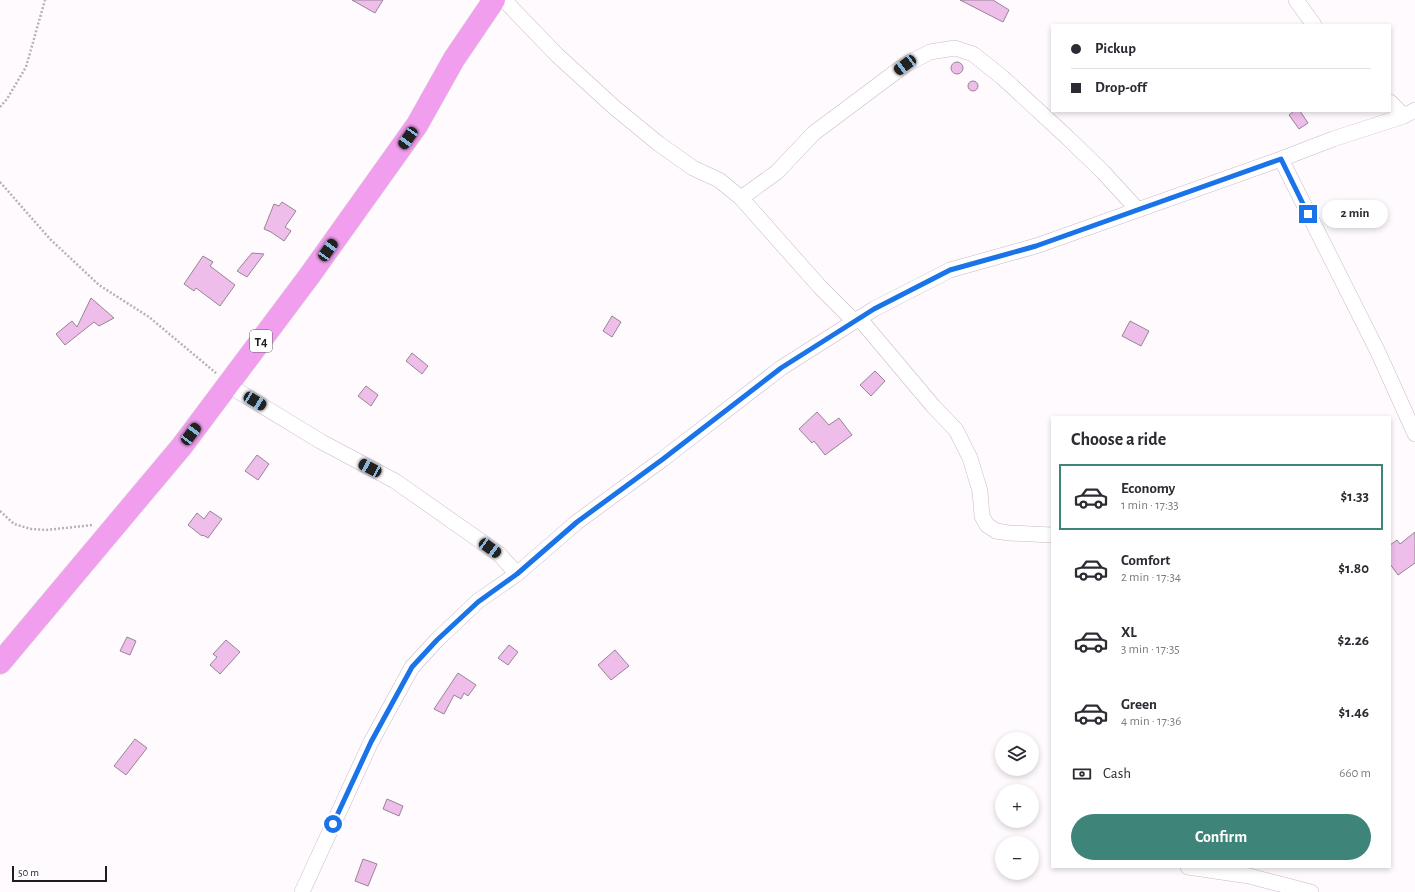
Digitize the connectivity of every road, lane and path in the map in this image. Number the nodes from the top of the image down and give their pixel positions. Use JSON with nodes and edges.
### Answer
{"nodes":[{"id":1,"x":45,"y":0,"type":"edge"},
{"id":2,"x":494,"y":0,"type":"edge"},
{"id":3,"x":504,"y":0,"type":"edge"},
{"id":4,"x":1296,"y":0,"type":"edge"},
{"id":5,"x":1313,"y":24,"type":"edge"},
{"id":6,"x":1391,"y":103,"type":"edge"},
{"id":7,"x":0,"y":107,"type":"edge"},
{"id":8,"x":1410,"y":113,"type":"edge"},
{"id":9,"x":1281,"y":159,"type":"junction"},
{"id":10,"x":0,"y":182,"type":"edge"},
{"id":11,"x":741,"y":198,"type":"junction"},
{"id":12,"x":1137,"y":210,"type":"junction"},
{"id":13,"x":857,"y":320,"type":"junction"},
{"id":14,"x":228,"y":385,"type":"junction"},
{"id":15,"x":1415,"y":434,"type":"edge"},
{"id":16,"x":0,"y":512,"type":"edge"},
{"id":17,"x":98,"y":524,"type":"dead end"},
{"id":18,"x":1051,"y":535,"type":"edge"},
{"id":19,"x":517,"y":574,"type":"junction"},
{"id":20,"x":0,"y":663,"type":"edge"},
{"id":21,"x":1195,"y":868,"type":"edge"},
{"id":22,"x":302,"y":892,"type":"edge"},
{"id":23,"x":1311,"y":892,"type":"edge"}],
"edges":[{"from":1,"to":7,"type":"path"},
{"from":2,"to":14,"type":"highway","number":"T4"},
{"from":3,"to":11,"type":"street"},
{"from":4,"to":5,"type":"street"},
{"from":6,"to":8,"type":"street"},
{"from":8,"to":9,"type":"street"},
{"from":9,"to":12,"type":"street"},
{"from":9,"to":15,"type":"street"},
{"from":10,"to":14,"type":"path"},
{"from":11,"to":12,"type":"street"},
{"from":11,"to":13,"type":"street"},
{"from":12,"to":13,"type":"street"},
{"from":13,"to":18,"type":"street"},
{"from":13,"to":19,"type":"street"},
{"from":14,"to":19,"type":"street"},
{"from":14,"to":20,"type":"highway","number":"T4"},
{"from":16,"to":17,"type":"path"},
{"from":19,"to":22,"type":"street"},
{"from":21,"to":23,"type":"street"}]}
